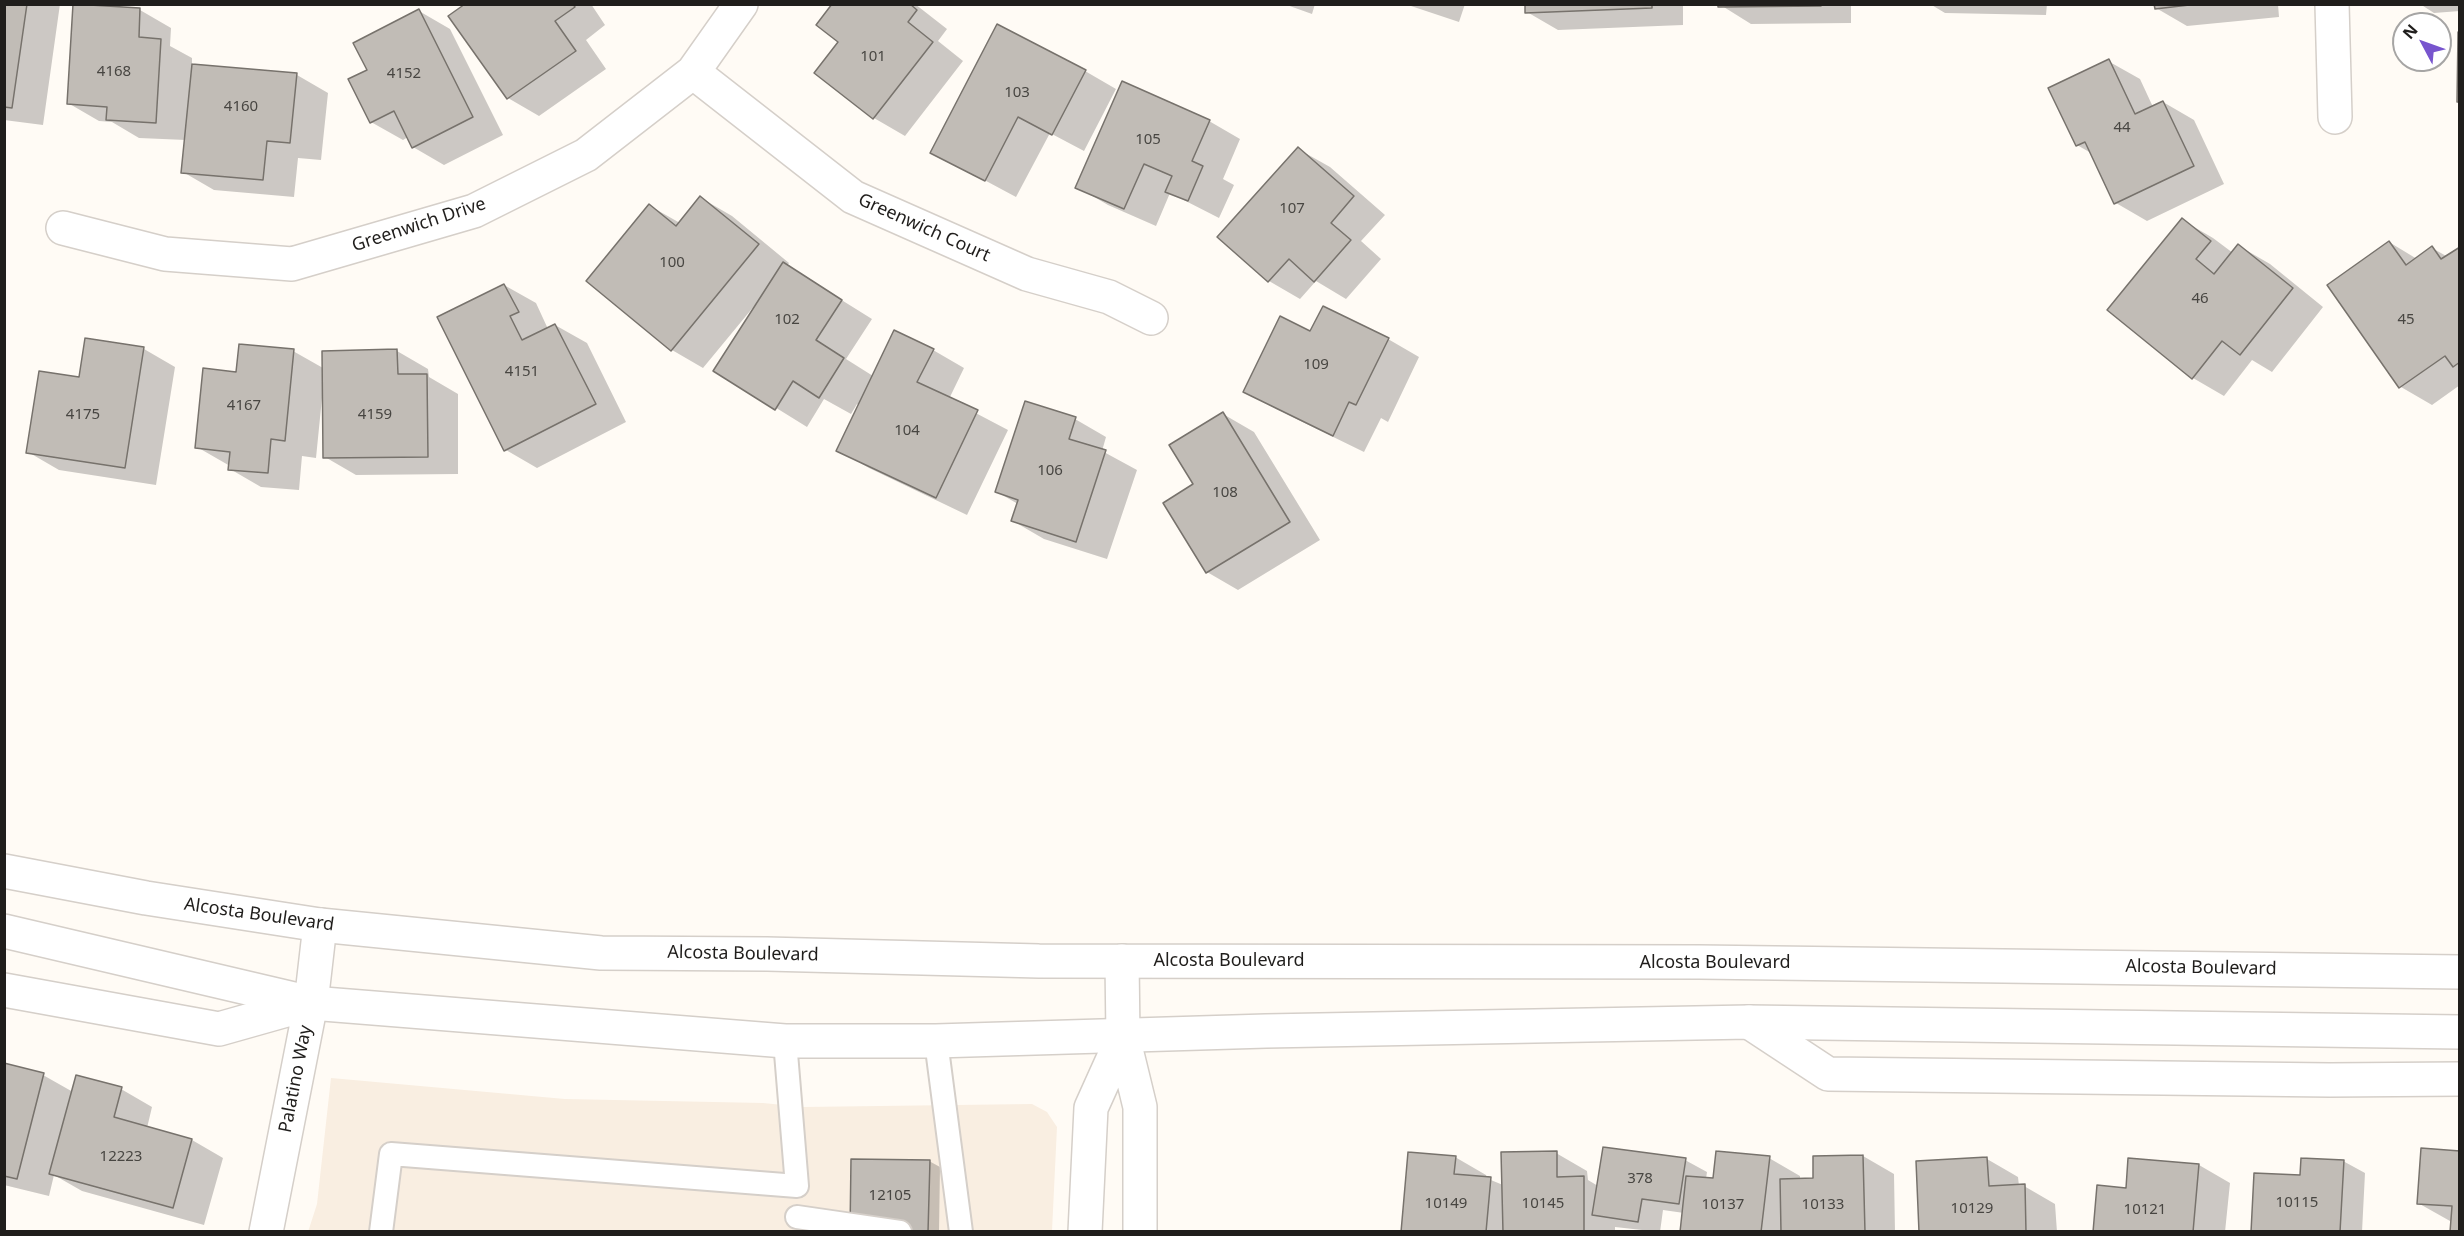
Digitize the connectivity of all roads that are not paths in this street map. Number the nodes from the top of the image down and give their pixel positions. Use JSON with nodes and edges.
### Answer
{"nodes":[{"id":1,"x":741,"y":4,"type":"edge"},
{"id":2,"x":2332,"y":4,"type":"edge"},
{"id":3,"x":693,"y":72,"type":"junction"},
{"id":4,"x":2334,"y":117,"type":"dead end"},
{"id":5,"x":63,"y":228,"type":"dead end"},
{"id":6,"x":1151,"y":318,"type":"dead end"},
{"id":7,"x":4,"y":871,"type":"edge"},
{"id":8,"x":320,"y":925,"type":"junction"},
{"id":9,"x":4,"y":931,"type":"edge"},
{"id":10,"x":1122,"y":961,"type":"junction"},
{"id":11,"x":2460,"y":972,"type":"edge"},
{"id":12,"x":4,"y":990,"type":"edge"},
{"id":13,"x":311,"y":1003,"type":"junction"},
{"id":14,"x":1749,"y":1022,"type":"junction"},
{"id":15,"x":2460,"y":1032,"type":"edge"},
{"id":16,"x":1123,"y":1037,"type":"junction"},
{"id":17,"x":785,"y":1041,"type":"junction"},
{"id":18,"x":936,"y":1041,"type":"junction"},
{"id":19,"x":2460,"y":1079,"type":"edge"},
{"id":20,"x":797,"y":1218,"type":"dead end"},
{"id":21,"x":266,"y":1232,"type":"edge"},
{"id":22,"x":381,"y":1232,"type":"edge"},
{"id":23,"x":900,"y":1232,"type":"edge"},
{"id":24,"x":961,"y":1232,"type":"edge"},
{"id":25,"x":1085,"y":1232,"type":"edge"},
{"id":26,"x":1140,"y":1232,"type":"edge"}],
"edges":[{"from":1,"to":3,"type":"main road","name":"Greenwich Drive"},
{"from":2,"to":4,"type":"main road"},
{"from":3,"to":5,"type":"main road","name":"Greenwich Drive"},
{"from":3,"to":6,"type":"main road","name":"Greenwich Court"},
{"from":7,"to":8,"type":"main road","name":"Alcosta Boulevard"},
{"from":8,"to":10,"type":"main road","name":"Alcosta Boulevard"},
{"from":8,"to":13,"type":"main road","name":"Palatino Way"},
{"from":9,"to":13,"type":"main road"},
{"from":10,"to":11,"type":"main road","name":"Alcosta Boulevard"},
{"from":10,"to":16,"type":"main road"},
{"from":12,"to":13,"type":"main road"},
{"from":13,"to":17,"type":"main road"},
{"from":13,"to":21,"type":"main road","name":"Palatino Way"},
{"from":14,"to":15,"type":"main road"},
{"from":14,"to":16,"type":"main road"},
{"from":14,"to":19,"type":"main road"},
{"from":16,"to":18,"type":"main road"},
{"from":16,"to":25,"type":"main road"},
{"from":16,"to":26,"type":"main road"},
{"from":17,"to":18,"type":"main road"},
{"from":17,"to":22,"type":"lane"},
{"from":18,"to":24,"type":"lane"},
{"from":20,"to":23,"type":"lane"}]}
